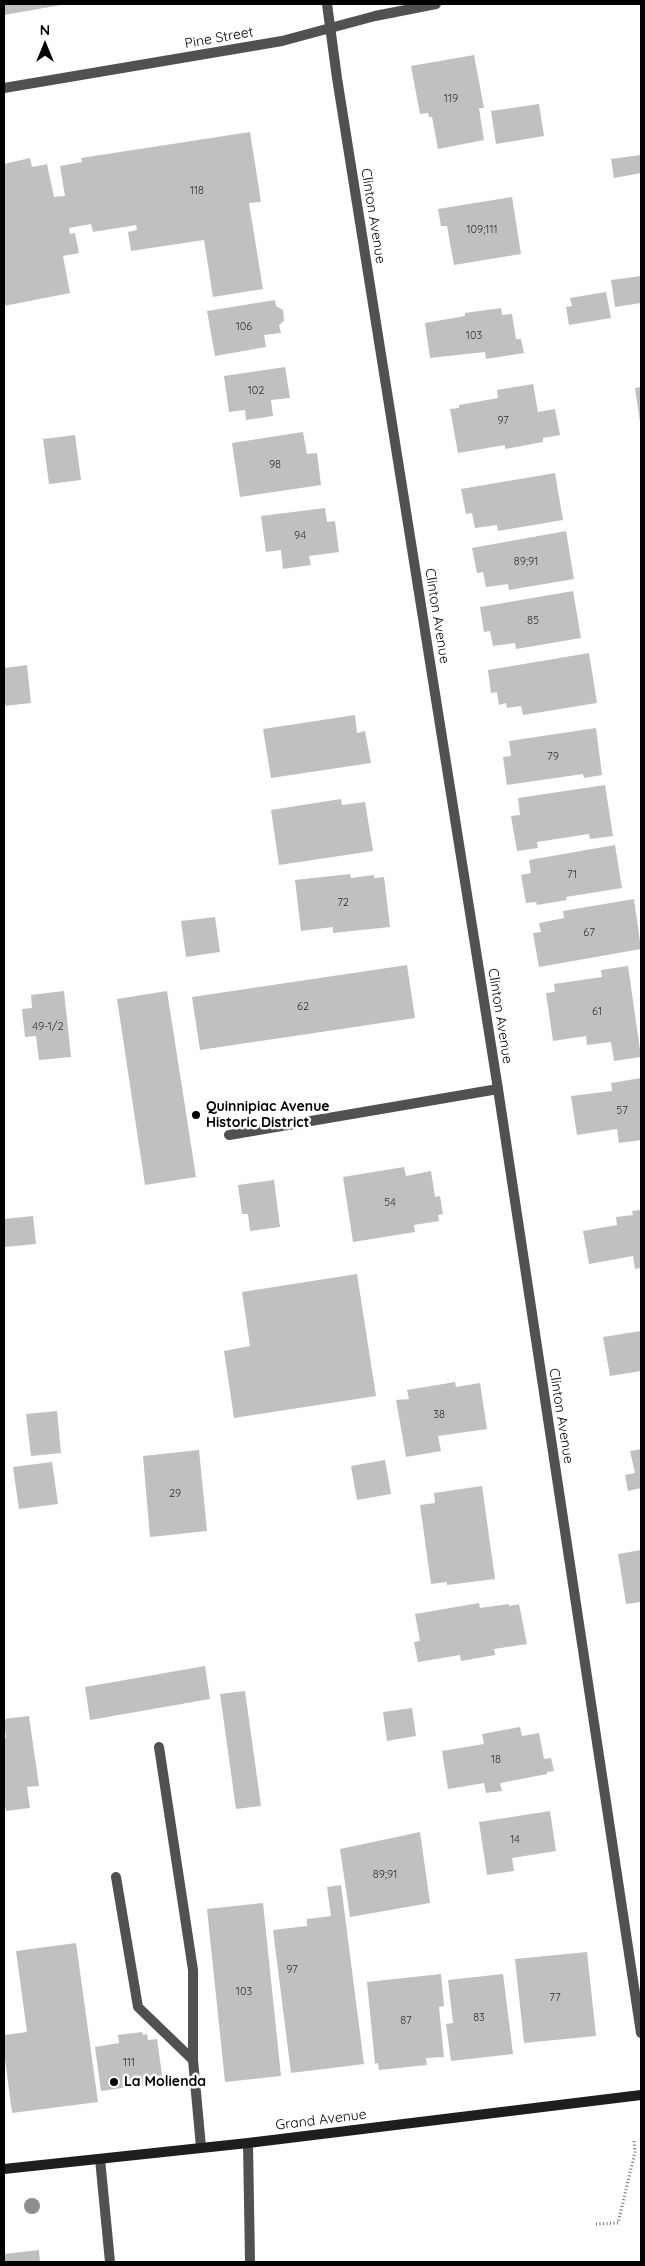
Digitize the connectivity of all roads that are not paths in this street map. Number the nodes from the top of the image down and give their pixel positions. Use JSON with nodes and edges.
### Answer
{"nodes":[{"id":1,"x":327,"y":4,"type":"edge"},
{"id":2,"x":436,"y":4,"type":"edge"},
{"id":3,"x":330,"y":28,"type":"junction"},
{"id":4,"x":4,"y":88,"type":"edge"},
{"id":5,"x":498,"y":1088,"type":"junction"},
{"id":6,"x":229,"y":1135,"type":"dead end"},
{"id":7,"x":159,"y":1746,"type":"dead end"},
{"id":8,"x":116,"y":1877,"type":"dead end"},
{"id":9,"x":641,"y":2033,"type":"edge"},
{"id":10,"x":193,"y":2060,"type":"junction"},
{"id":11,"x":641,"y":2095,"type":"edge"},
{"id":12,"x":248,"y":2142,"type":"junction"},
{"id":13,"x":201,"y":2147,"type":"junction"},
{"id":14,"x":100,"y":2159,"type":"junction"},
{"id":15,"x":4,"y":2169,"type":"edge"},
{"id":16,"x":110,"y":2262,"type":"edge"},
{"id":17,"x":250,"y":2262,"type":"edge"}],
"edges":[{"from":1,"to":3,"type":"street","name":"Clinton Avenue"},
{"from":2,"to":3,"type":"street","name":"Pine Street"},
{"from":3,"to":4,"type":"street","name":"Pine Street"},
{"from":3,"to":5,"type":"street","name":"Clinton Avenue"},
{"from":5,"to":6,"type":"street"},
{"from":5,"to":9,"type":"street","name":"Clinton Avenue"},
{"from":7,"to":10,"type":"street"},
{"from":8,"to":10,"type":"street"},
{"from":10,"to":13,"type":"street"},
{"from":11,"to":12,"type":"main road","name":"Grand Avenue"},
{"from":12,"to":13,"type":"main road","name":"Grand Avenue"},
{"from":12,"to":17,"type":"street"},
{"from":13,"to":14,"type":"main road","name":"Grand Avenue"},
{"from":14,"to":15,"type":"main road","name":"Grand Avenue"},
{"from":14,"to":16,"type":"street"}]}
